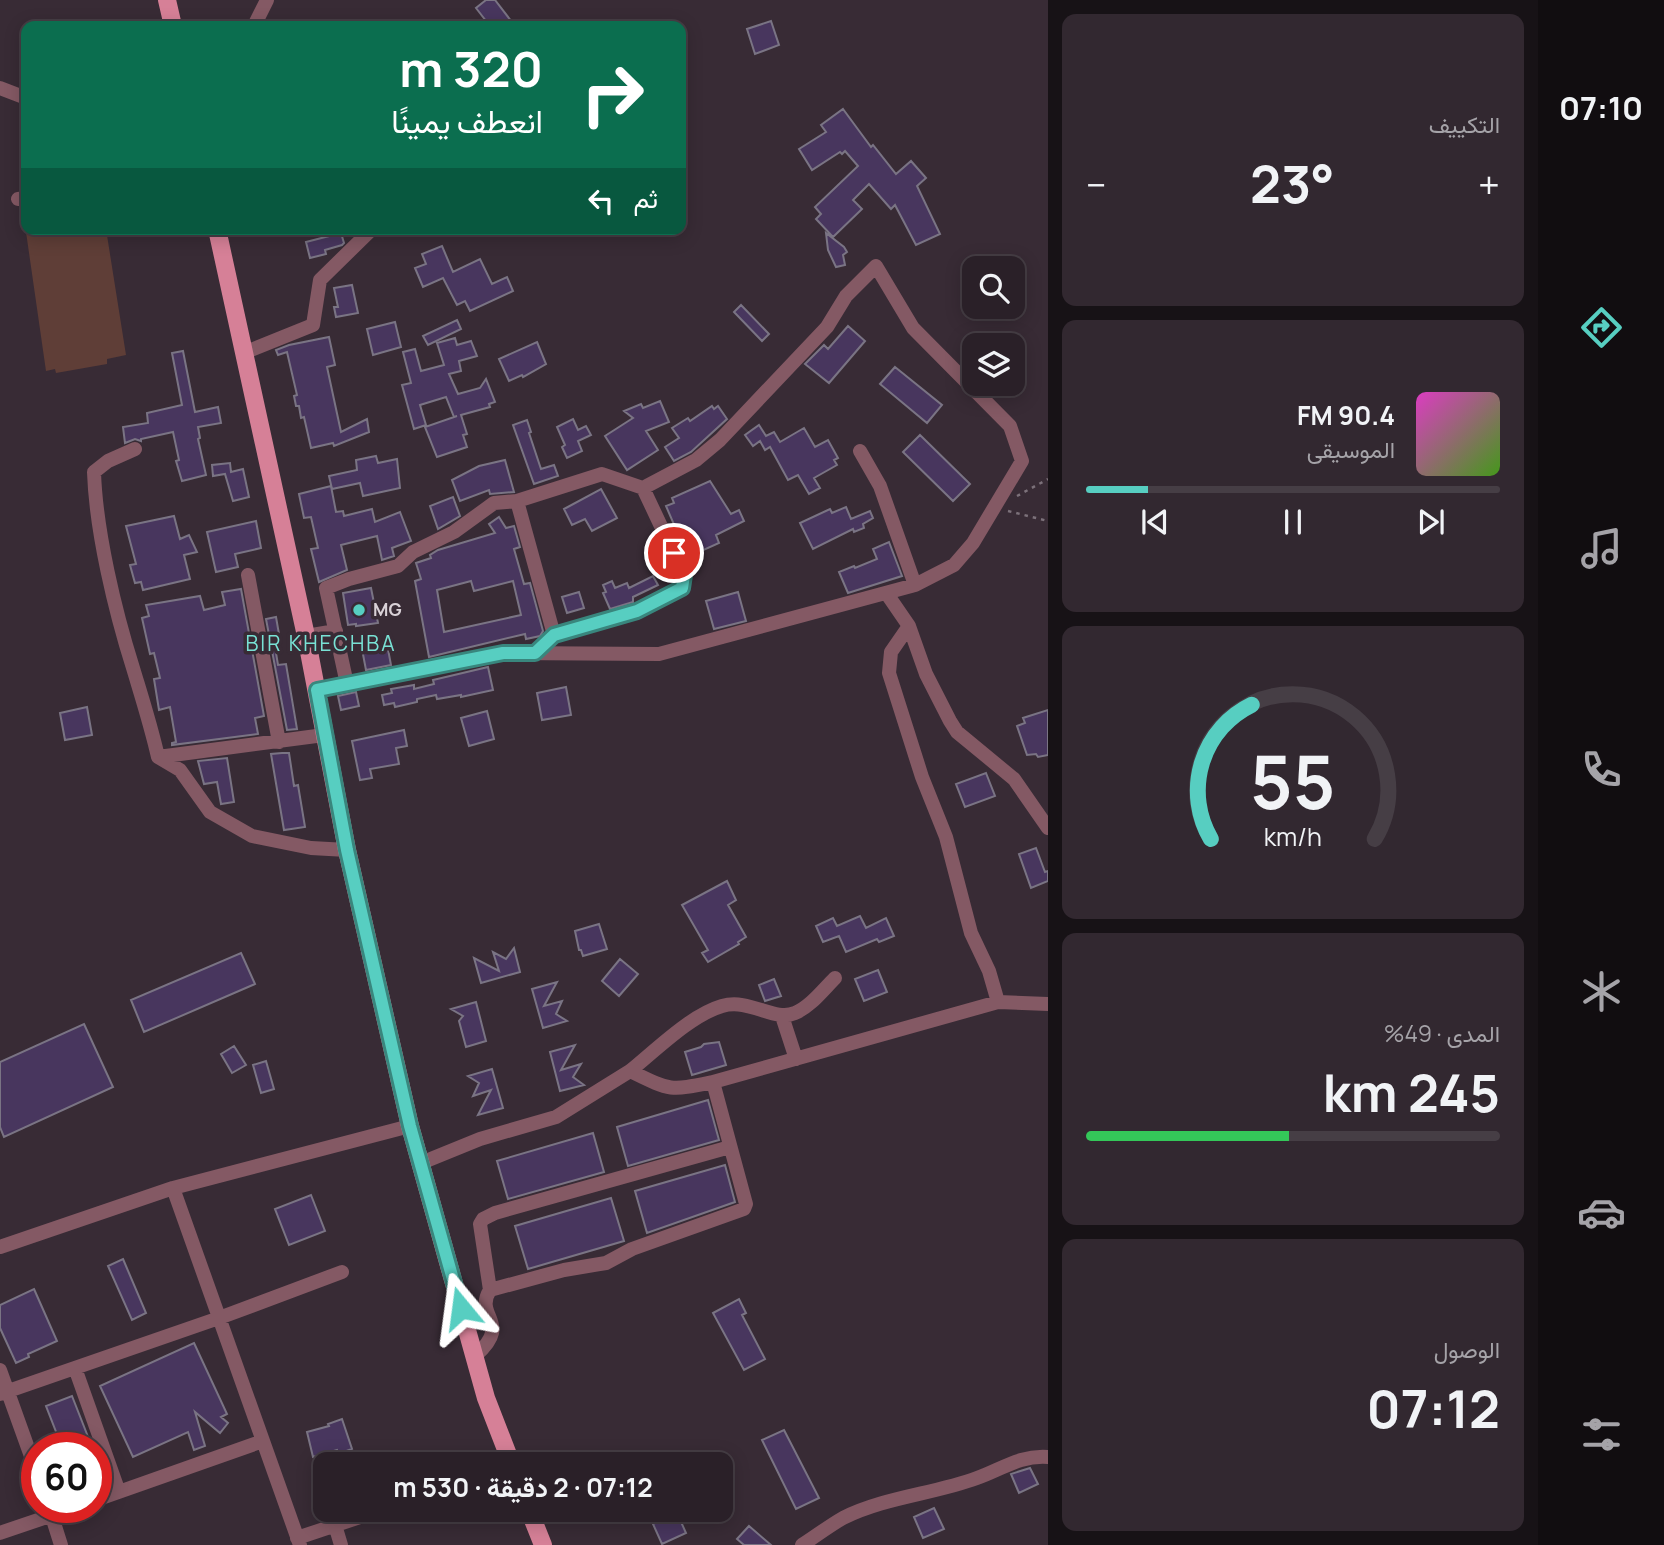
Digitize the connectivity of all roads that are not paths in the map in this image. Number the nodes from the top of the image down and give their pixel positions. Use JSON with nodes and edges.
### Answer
{"nodes":[{"id":1,"x":167,"y":0,"type":"edge"},
{"id":2,"x":267,"y":0,"type":"edge"},
{"id":3,"x":172,"y":21,"type":"edge"},
{"id":4,"x":256,"y":21,"type":"edge"},
{"id":5,"x":0,"y":88,"type":"edge"},
{"id":6,"x":21,"y":96,"type":"edge"},
{"id":7,"x":218,"y":235,"type":"edge"},
{"id":8,"x":366,"y":235,"type":"edge"},
{"id":9,"x":246,"y":352,"type":"junction"},
{"id":10,"x":135,"y":449,"type":"dead end"},
{"id":11,"x":860,"y":451,"type":"dead end"},
{"id":12,"x":643,"y":488,"type":"junction"},
{"id":13,"x":517,"y":501,"type":"junction"},
{"id":14,"x":248,"y":575,"type":"dead end"},
{"id":15,"x":915,"y":585,"type":"junction"},
{"id":16,"x":887,"y":594,"type":"junction"},
{"id":17,"x":909,"y":626,"type":"junction"},
{"id":18,"x":336,"y":631,"type":"junction"},
{"id":19,"x":554,"y":635,"type":"junction"},
{"id":20,"x":306,"y":636,"type":"junction"},
{"id":21,"x":535,"y":653,"type":"junction"},
{"id":22,"x":347,"y":684,"type":"junction"},
{"id":23,"x":317,"y":690,"type":"junction"},
{"id":24,"x":324,"y":735,"type":"junction"},
{"id":25,"x":279,"y":742,"type":"junction"},
{"id":26,"x":158,"y":757,"type":"junction"},
{"id":27,"x":1048,"y":828,"type":"edge"},
{"id":28,"x":347,"y":850,"type":"junction"},
{"id":29,"x":835,"y":978,"type":"dead end"},
{"id":30,"x":998,"y":1002,"type":"junction"},
{"id":31,"x":1044,"y":1005,"type":"edge"},
{"id":32,"x":782,"y":1016,"type":"junction"},
{"id":33,"x":1048,"y":1019,"type":"edge"},
{"id":34,"x":796,"y":1059,"type":"junction"},
{"id":35,"x":631,"y":1071,"type":"junction"},
{"id":36,"x":713,"y":1082,"type":"junction"},
{"id":37,"x":410,"y":1126,"type":"junction"},
{"id":38,"x":730,"y":1147,"type":"junction"},
{"id":39,"x":421,"y":1163,"type":"junction"},
{"id":40,"x":173,"y":1188,"type":"junction"},
{"id":41,"x":0,"y":1247,"type":"edge"},
{"id":42,"x":342,"y":1272,"type":"dead end"},
{"id":43,"x":490,"y":1290,"type":"junction"},
{"id":44,"x":219,"y":1318,"type":"junction"},
{"id":45,"x":475,"y":1356,"type":"junction"},
{"id":46,"x":75,"y":1368,"type":"junction"},
{"id":47,"x":0,"y":1370,"type":"edge"},
{"id":48,"x":4,"y":1392,"type":"edge"},
{"id":49,"x":21,"y":1434,"type":"edge"},
{"id":50,"x":263,"y":1441,"type":"junction"},
{"id":51,"x":507,"y":1452,"type":"edge"},
{"id":52,"x":1048,"y":1457,"type":"edge"},
{"id":53,"x":118,"y":1492,"type":"junction"},
{"id":54,"x":112,"y":1494,"type":"edge"},
{"id":55,"x":344,"y":1522,"type":"edge"},
{"id":56,"x":534,"y":1522,"type":"edge"},
{"id":57,"x":23,"y":1523,"type":"edge"},
{"id":58,"x":55,"y":1523,"type":"edge"},
{"id":59,"x":335,"y":1525,"type":"junction"},
{"id":60,"x":0,"y":1533,"type":"edge"},
{"id":61,"x":298,"y":1541,"type":"edge"},
{"id":62,"x":61,"y":1545,"type":"edge"},
{"id":63,"x":341,"y":1545,"type":"edge"},
{"id":64,"x":543,"y":1545,"type":"edge"},
{"id":65,"x":802,"y":1545,"type":"edge"}],
"edges":[{"from":1,"to":3,"type":"main road"},
{"from":2,"to":4,"type":"street"},
{"from":5,"to":6,"type":"street"},
{"from":7,"to":9,"type":"main road"},
{"from":8,"to":9,"type":"street"},
{"from":9,"to":20,"type":"main road"},
{"from":10,"to":26,"type":"street"},
{"from":11,"to":15,"type":"street"},
{"from":12,"to":13,"type":"street"},
{"from":12,"to":15,"type":"street"},
{"from":12,"to":19,"type":"street"},
{"from":13,"to":18,"type":"street"},
{"from":13,"to":19,"type":"street"},
{"from":14,"to":25,"type":"street"},
{"from":15,"to":16,"type":"street"},
{"from":16,"to":17,"type":"street"},
{"from":16,"to":21,"type":"street"},
{"from":17,"to":27,"type":"street"},
{"from":17,"to":30,"type":"street"},
{"from":18,"to":20,"type":"street"},
{"from":18,"to":22,"type":"street"},
{"from":19,"to":21,"type":"street"},
{"from":20,"to":23,"type":"main road"},
{"from":21,"to":22,"type":"street"},
{"from":22,"to":23,"type":"street"},
{"from":23,"to":24,"type":"main road"},
{"from":24,"to":25,"type":"street"},
{"from":24,"to":28,"type":"main road"},
{"from":25,"to":26,"type":"street"},
{"from":26,"to":28,"type":"street"},
{"from":28,"to":37,"type":"main road"},
{"from":29,"to":32,"type":"street"},
{"from":30,"to":31,"type":"street"},
{"from":30,"to":34,"type":"street"},
{"from":31,"to":33,"type":"street"},
{"from":32,"to":34,"type":"street"},
{"from":32,"to":35,"type":"street"},
{"from":34,"to":36,"type":"street"},
{"from":35,"to":36,"type":"street"},
{"from":35,"to":39,"type":"street"},
{"from":36,"to":38,"type":"street"},
{"from":37,"to":39,"type":"main road"},
{"from":37,"to":40,"type":"street"},
{"from":38,"to":43,"type":"street"},
{"from":38,"to":43,"type":"street"},
{"from":39,"to":45,"type":"main road"},
{"from":40,"to":41,"type":"street"},
{"from":40,"to":44,"type":"street"},
{"from":42,"to":44,"type":"street"},
{"from":43,"to":45,"type":"street"},
{"from":44,"to":46,"type":"street"},
{"from":44,"to":50,"type":"street"},
{"from":45,"to":51,"type":"main road"},
{"from":46,"to":48,"type":"street"},
{"from":46,"to":53,"type":"street"},
{"from":47,"to":48,"type":"street"},
{"from":48,"to":49,"type":"street"},
{"from":50,"to":53,"type":"street"},
{"from":50,"to":61,"type":"street"},
{"from":52,"to":65,"type":"street"},
{"from":53,"to":54,"type":"street"},
{"from":55,"to":59,"type":"street"},
{"from":56,"to":64,"type":"main road"},
{"from":57,"to":60,"type":"street"},
{"from":58,"to":62,"type":"street"},
{"from":59,"to":61,"type":"street"},
{"from":59,"to":63,"type":"street"}]}
